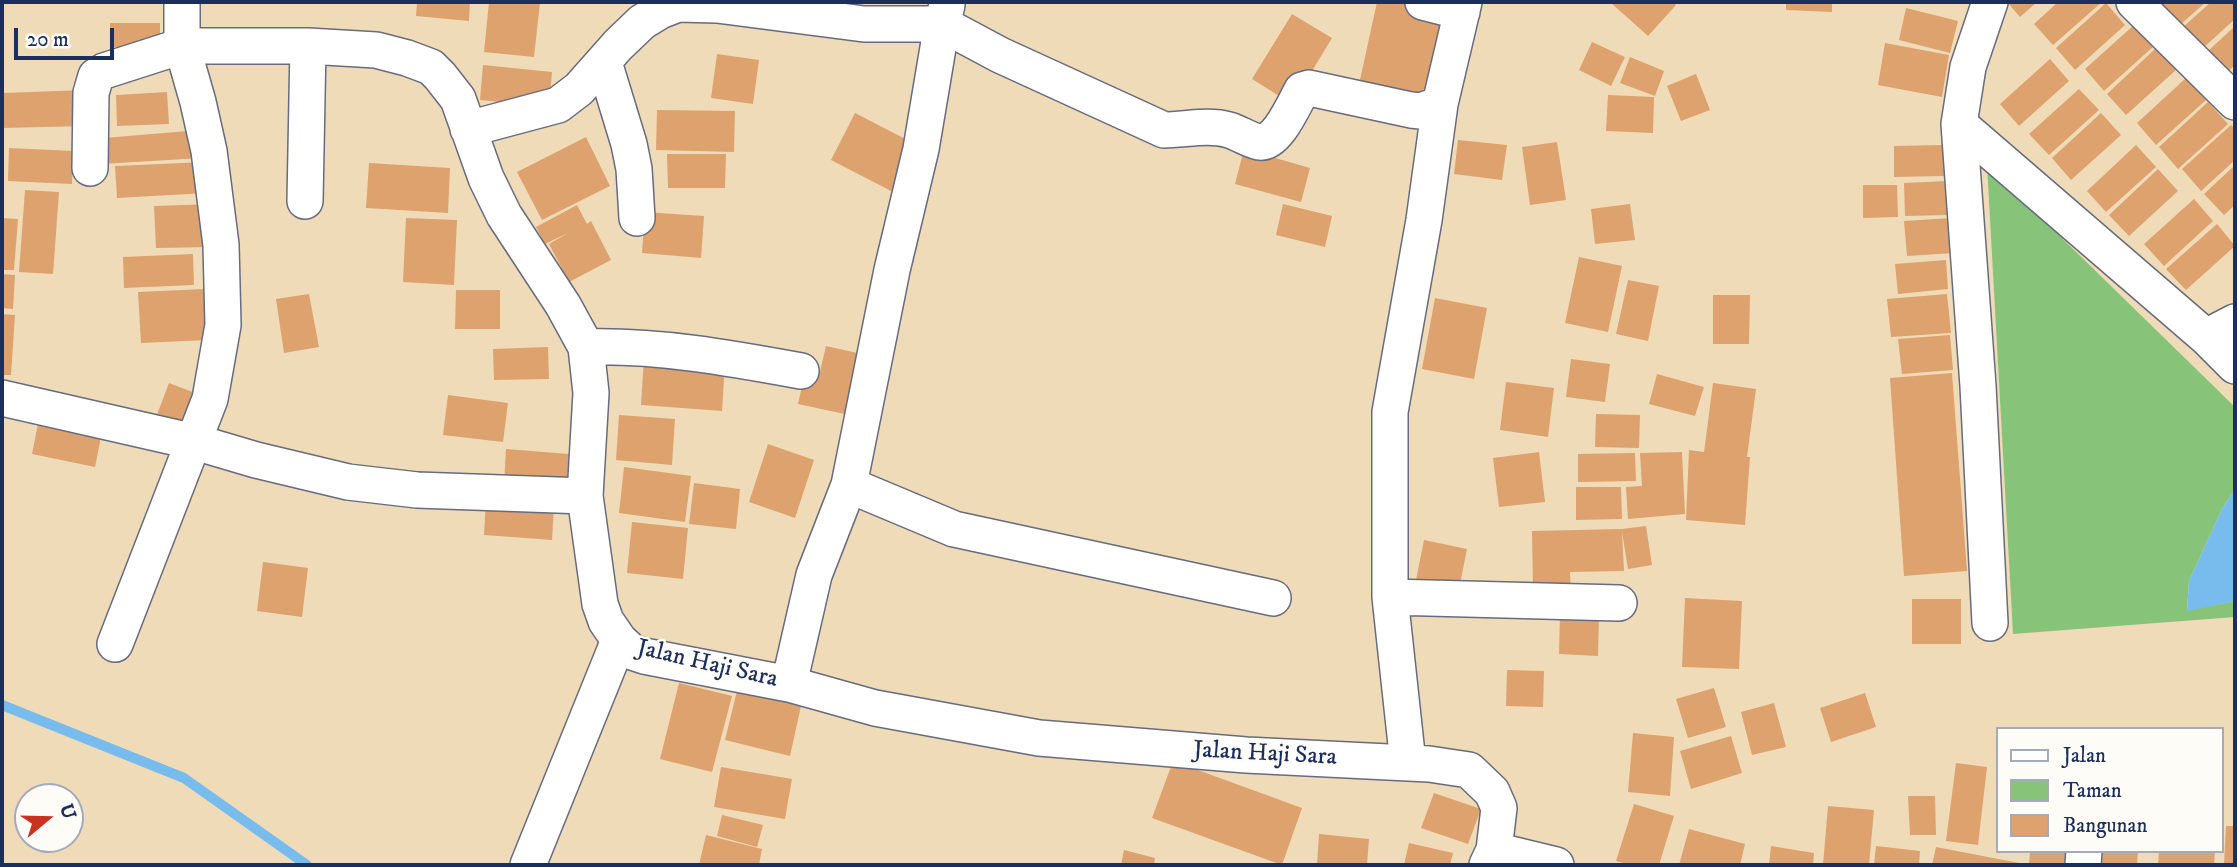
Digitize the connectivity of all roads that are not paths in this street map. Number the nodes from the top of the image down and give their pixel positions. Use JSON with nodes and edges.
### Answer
{"nodes":[{"id":1,"x":183,"y":2,"type":"edge"},
{"id":2,"x":1423,"y":2,"type":"edge"},
{"id":3,"x":1990,"y":2,"type":"edge"},
{"id":4,"x":2134,"y":2,"type":"edge"},
{"id":5,"x":1463,"y":7,"type":"edge"},
{"id":6,"x":945,"y":13,"type":"edge"},
{"id":7,"x":182,"y":46,"type":"junction"},
{"id":8,"x":308,"y":46,"type":"junction"},
{"id":9,"x":604,"y":62,"type":"junction"},
{"id":10,"x":2235,"y":102,"type":"edge"},
{"id":11,"x":1440,"y":104,"type":"junction"},
{"id":12,"x":1959,"y":124,"type":"junction"},
{"id":13,"x":468,"y":129,"type":"junction"},
{"id":14,"x":90,"y":168,"type":"dead end"},
{"id":15,"x":305,"y":201,"type":"dead end"},
{"id":16,"x":637,"y":218,"type":"dead end"},
{"id":17,"x":2221,"y":329,"type":"edge"},
{"id":18,"x":586,"y":347,"type":"junction"},
{"id":19,"x":2235,"y":366,"type":"edge"},
{"id":20,"x":801,"y":371,"type":"dead end"},
{"id":21,"x":2,"y":398,"type":"edge"},
{"id":22,"x":195,"y":442,"type":"junction"},
{"id":23,"x":849,"y":485,"type":"junction"},
{"id":24,"x":585,"y":496,"type":"junction"},
{"id":25,"x":1390,"y":597,"type":"junction"},
{"id":26,"x":1273,"y":598,"type":"dead end"},
{"id":27,"x":1619,"y":603,"type":"dead end"},
{"id":28,"x":1990,"y":623,"type":"dead end"},
{"id":29,"x":619,"y":640,"type":"junction"},
{"id":30,"x":116,"y":644,"type":"dead end"},
{"id":31,"x":789,"y":684,"type":"junction"},
{"id":32,"x":1408,"y":763,"type":"junction"},
{"id":33,"x":1491,"y":857,"type":"edge"},
{"id":34,"x":528,"y":865,"type":"edge"},
{"id":35,"x":1556,"y":865,"type":"edge"}],
"edges":[{"from":1,"to":7,"type":"street"},
{"from":2,"to":5,"type":"street"},
{"from":3,"to":12,"type":"street"},
{"from":4,"to":10,"type":"street"},
{"from":5,"to":11,"type":"street"},
{"from":6,"to":9,"type":"street"},
{"from":6,"to":11,"type":"street"},
{"from":6,"to":23,"type":"street"},
{"from":7,"to":8,"type":"street","name":"Jalan Haji Sara"},
{"from":7,"to":14,"type":"street","name":"Jalan Haji Sara"},
{"from":7,"to":22,"type":"street"},
{"from":8,"to":13,"type":"street","name":"Jalan Haji Sara"},
{"from":8,"to":15,"type":"street"},
{"from":9,"to":13,"type":"street"},
{"from":9,"to":16,"type":"street"},
{"from":11,"to":25,"type":"street"},
{"from":12,"to":17,"type":"street"},
{"from":12,"to":28,"type":"street"},
{"from":13,"to":18,"type":"street","name":"Jalan Haji Sara"},
{"from":17,"to":19,"type":"street"},
{"from":18,"to":20,"type":"street"},
{"from":18,"to":24,"type":"street","name":"Jalan Haji Sara"},
{"from":21,"to":22,"type":"street"},
{"from":22,"to":24,"type":"street"},
{"from":22,"to":30,"type":"street"},
{"from":23,"to":26,"type":"street"},
{"from":23,"to":31,"type":"street"},
{"from":24,"to":29,"type":"street","name":"Jalan Haji Sara"},
{"from":25,"to":27,"type":"street"},
{"from":25,"to":32,"type":"street"},
{"from":29,"to":31,"type":"street","name":"Jalan Haji Sara"},
{"from":29,"to":34,"type":"street"},
{"from":31,"to":32,"type":"street","name":"Jalan Haji Sara"},
{"from":32,"to":33,"type":"street","name":"Jalan Haji Sara"},
{"from":33,"to":35,"type":"street","name":"Jalan Haji Sara"}]}
